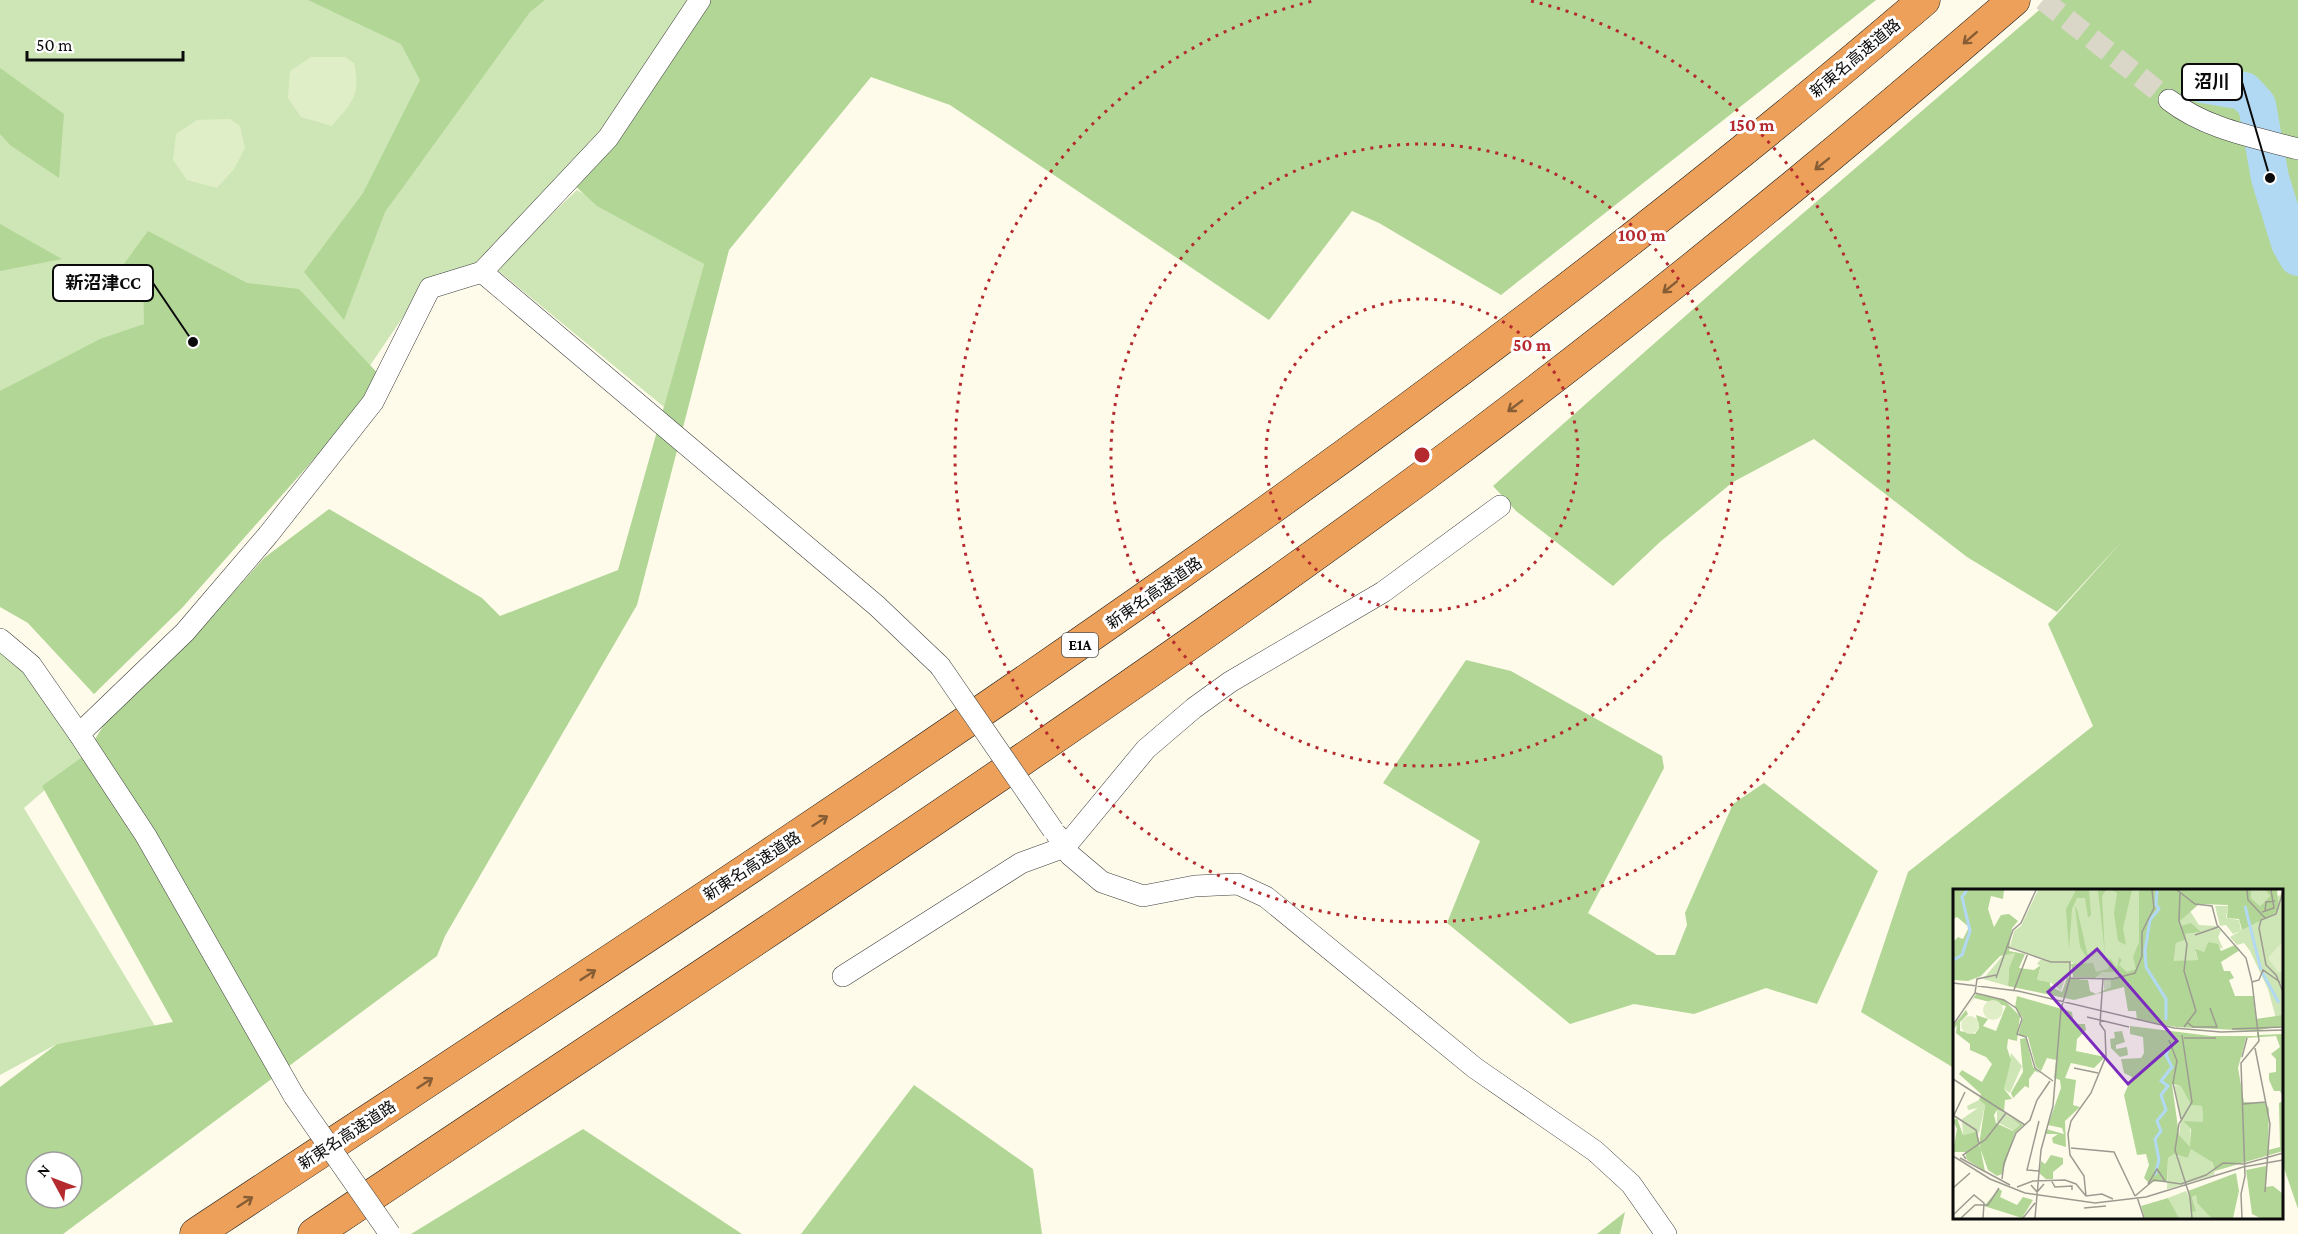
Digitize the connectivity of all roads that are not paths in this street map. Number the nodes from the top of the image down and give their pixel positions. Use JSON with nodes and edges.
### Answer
{"nodes":[{"id":1,"x":700,"y":0,"type":"edge"},
{"id":2,"x":1924,"y":0,"type":"edge"},
{"id":3,"x":2014,"y":0,"type":"edge"},
{"id":4,"x":2169,"y":100,"type":"tunnel mouth"},
{"id":5,"x":2298,"y":149,"type":"edge"},
{"id":6,"x":482,"y":272,"type":"junction"},
{"id":7,"x":1500,"y":506,"type":"dead end"},
{"id":8,"x":0,"y":639,"type":"edge"},
{"id":9,"x":79,"y":734,"type":"junction"},
{"id":10,"x":1059,"y":838,"type":"junction"},
{"id":11,"x":843,"y":976,"type":"dead end"},
{"id":12,"x":196,"y":1234,"type":"edge"},
{"id":13,"x":314,"y":1234,"type":"edge"},
{"id":14,"x":390,"y":1234,"type":"edge"},
{"id":15,"x":1666,"y":1234,"type":"edge"}],
"edges":[{"from":1,"to":6,"type":"street"},
{"from":12,"to":2,"type":"highway","name":"新東名高速道路","number":"E1A","one_way":true},
{"from":3,"to":13,"type":"highway","one_way":true},
{"from":4,"to":5,"type":"street"},
{"from":6,"to":9,"type":"street"},
{"from":6,"to":10,"type":"street","bridge":true},
{"from":7,"to":10,"type":"street"},
{"from":8,"to":9,"type":"street"},
{"from":9,"to":14,"type":"street","bridge":true},
{"from":10,"to":11,"type":"street"},
{"from":10,"to":15,"type":"street"}]}
